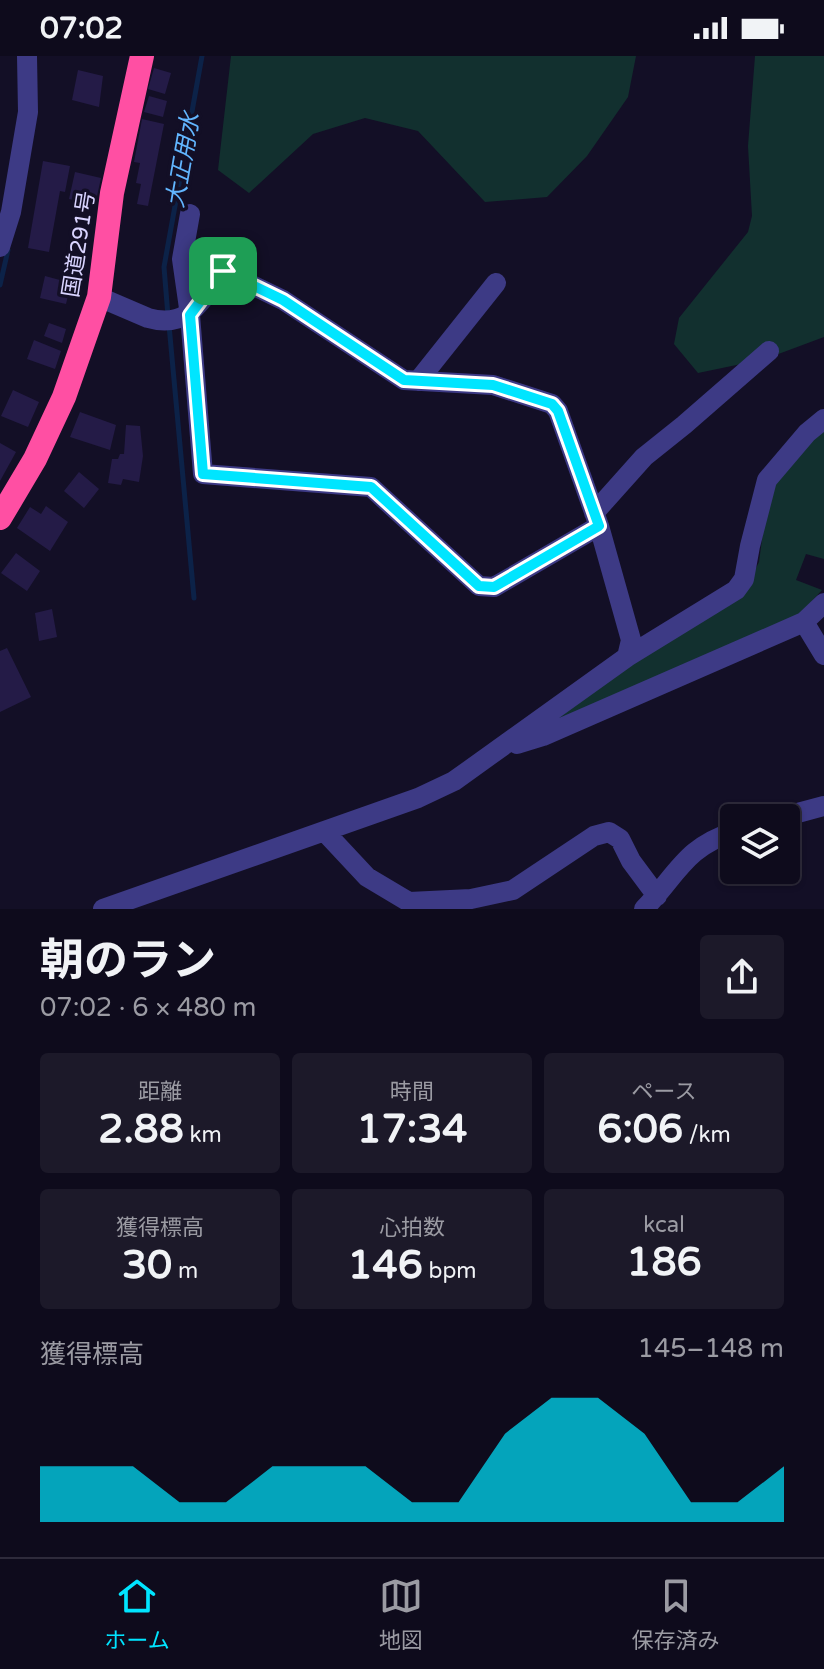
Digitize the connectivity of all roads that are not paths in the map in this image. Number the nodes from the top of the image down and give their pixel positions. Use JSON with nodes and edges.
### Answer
{"nodes":[{"id":1,"x":27,"y":56,"type":"edge"},
{"id":2,"x":142,"y":56,"type":"edge"},
{"id":3,"x":190,"y":214,"type":"dead end"},
{"id":4,"x":0,"y":247,"type":"edge"},
{"id":5,"x":496,"y":283,"type":"dead end"},
{"id":6,"x":99,"y":297,"type":"junction"},
{"id":7,"x":184,"y":317,"type":"junction"},
{"id":8,"x":769,"y":351,"type":"dead end"},
{"id":9,"x":418,"y":381,"type":"junction"},
{"id":10,"x":824,"y":419,"type":"edge"},
{"id":11,"x":0,"y":518,"type":"edge"},
{"id":12,"x":596,"y":519,"type":"junction"},
{"id":13,"x":824,"y":603,"type":"edge"},
{"id":14,"x":804,"y":622,"type":"junction"},
{"id":15,"x":824,"y":655,"type":"edge"},
{"id":16,"x":627,"y":657,"type":"junction"},
{"id":17,"x":493,"y":753,"type":"junction"},
{"id":18,"x":824,"y":806,"type":"edge"},
{"id":19,"x":800,"y":812,"type":"edge"},
{"id":20,"x":324,"y":831,"type":"junction"},
{"id":21,"x":720,"y":836,"type":"edge"},
{"id":22,"x":651,"y":903,"type":"edge"},
{"id":23,"x":407,"y":905,"type":"edge"},
{"id":24,"x":103,"y":909,"type":"edge"}],
"edges":[{"from":1,"to":4,"type":"street"},
{"from":2,"to":6,"type":"highway","name":"国道291号"},
{"from":3,"to":7,"type":"street"},
{"from":5,"to":9,"type":"street"},
{"from":6,"to":7,"type":"street"},
{"from":6,"to":11,"type":"highway","name":"国道291号"},
{"from":7,"to":9,"type":"street"},
{"from":7,"to":12,"type":"street"},
{"from":8,"to":12,"type":"street"},
{"from":9,"to":12,"type":"street"},
{"from":10,"to":16,"type":"street"},
{"from":12,"to":16,"type":"street"},
{"from":13,"to":14,"type":"street"},
{"from":14,"to":15,"type":"street"},
{"from":14,"to":17,"type":"street"},
{"from":16,"to":17,"type":"street"},
{"from":17,"to":20,"type":"street"},
{"from":18,"to":19,"type":"street"},
{"from":20,"to":23,"type":"street"},
{"from":20,"to":24,"type":"street"},
{"from":21,"to":22,"type":"street"},
{"from":22,"to":23,"type":"street"}]}
